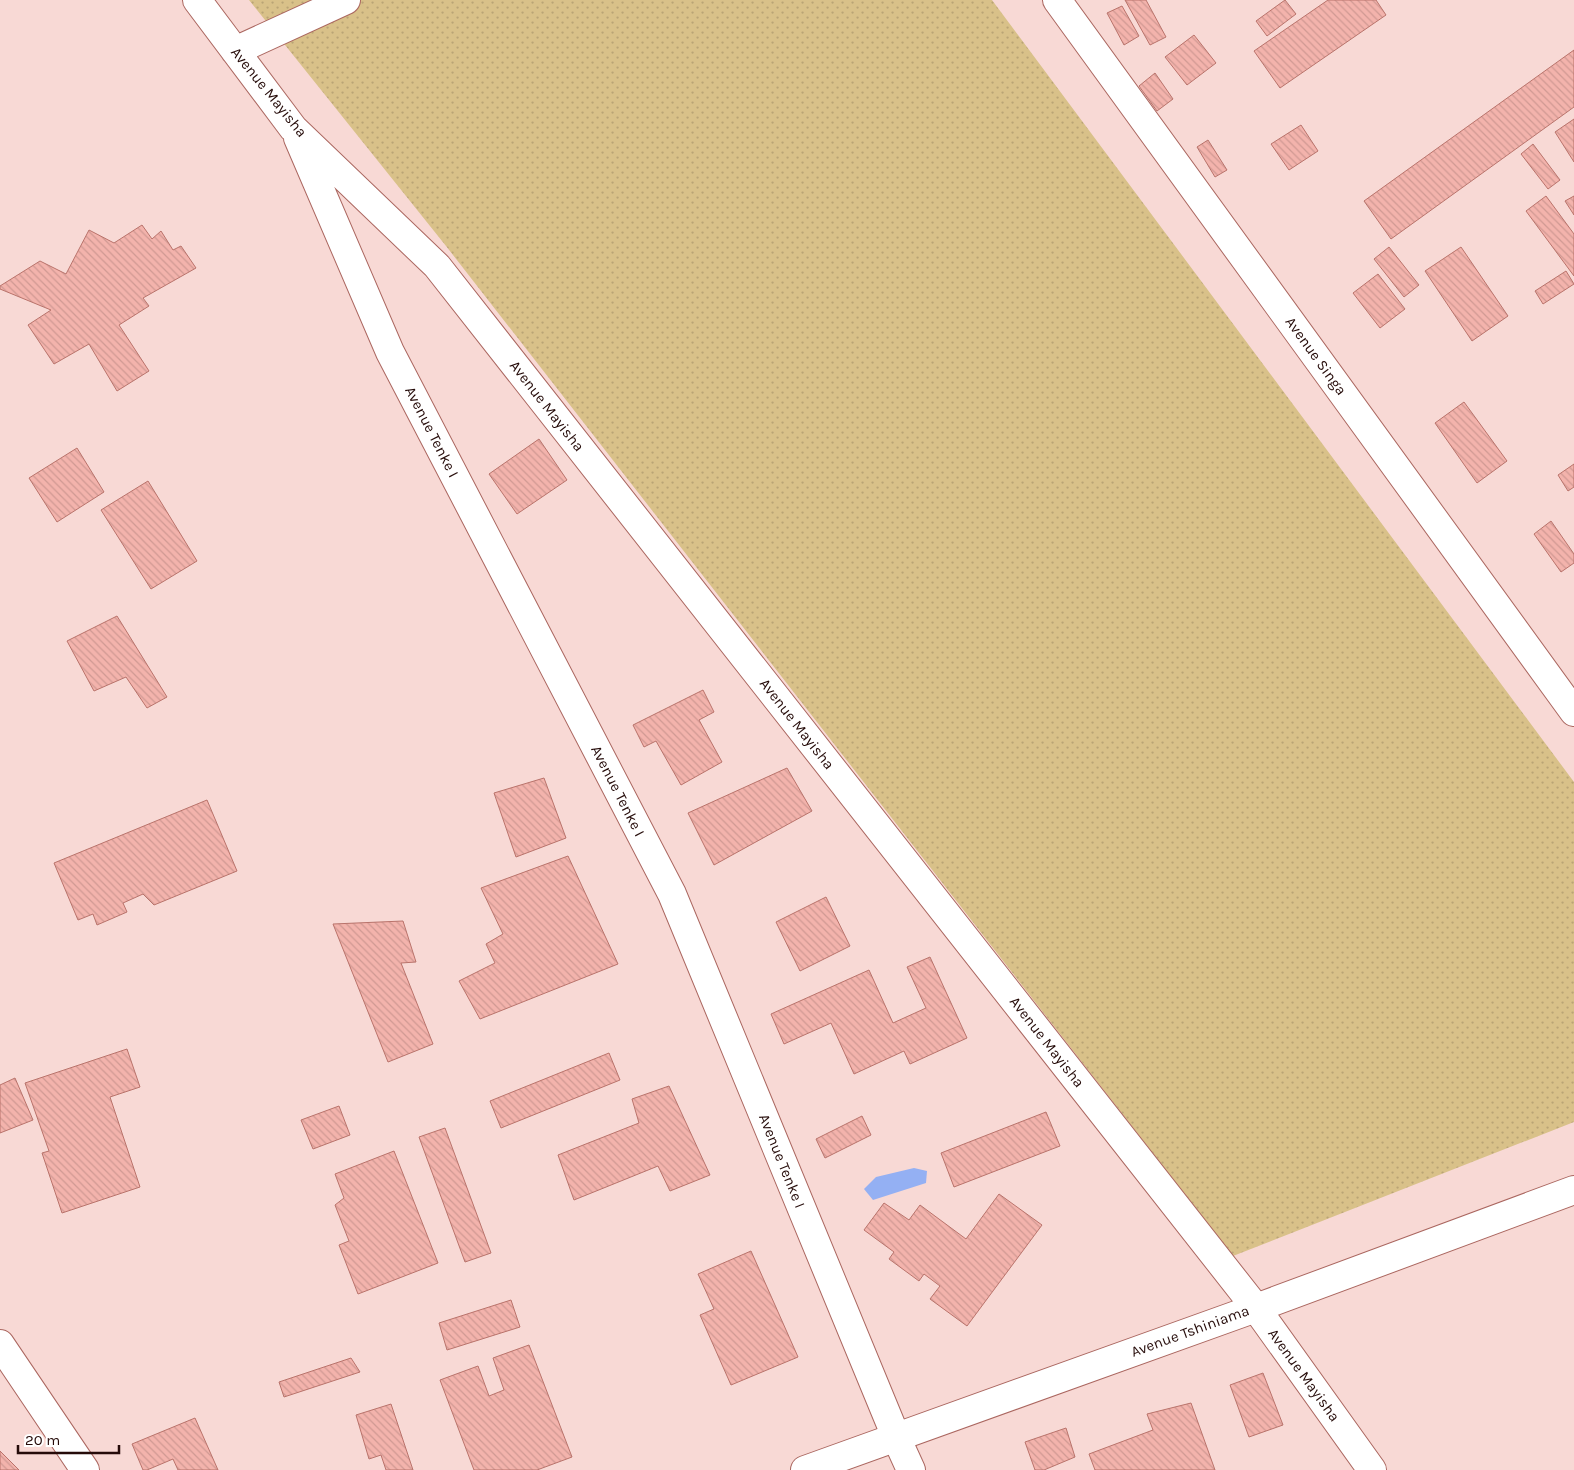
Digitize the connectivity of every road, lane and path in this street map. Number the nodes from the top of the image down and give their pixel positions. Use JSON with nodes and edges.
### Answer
{"nodes":[{"id":1,"x":197,"y":0,"type":"edge"},
{"id":2,"x":346,"y":0,"type":"edge"},
{"id":3,"x":1057,"y":0,"type":"edge"},
{"id":4,"x":236,"y":51,"type":"junction"},
{"id":5,"x":293,"y":128,"type":"junction"},
{"id":6,"x":1574,"y":712,"type":"edge"},
{"id":7,"x":1574,"y":1190,"type":"edge"},
{"id":8,"x":1256,"y":1308,"type":"junction"},
{"id":9,"x":0,"y":1344,"type":"edge"},
{"id":10,"x":896,"y":1437,"type":"junction"},
{"id":11,"x":86,"y":1470,"type":"edge"},
{"id":12,"x":805,"y":1470,"type":"edge"},
{"id":13,"x":911,"y":1470,"type":"edge"},
{"id":14,"x":1372,"y":1470,"type":"edge"}],
"edges":[{"from":1,"to":4,"type":"street","name":"Avenue Mayisha"},
{"from":2,"to":4,"type":"street"},
{"from":3,"to":6,"type":"street","name":"Avenue Singa"},
{"from":4,"to":5,"type":"street","name":"Avenue Mayisha"},
{"from":5,"to":8,"type":"street","name":"Avenue Mayisha"},
{"from":5,"to":10,"type":"street","name":"Avenue Tenke I"},
{"from":7,"to":8,"type":"street","name":"Avenue Tshiniama"},
{"from":8,"to":10,"type":"street","name":"Avenue Tshiniama"},
{"from":8,"to":14,"type":"street","name":"Avenue Mayisha"},
{"from":9,"to":11,"type":"street"},
{"from":10,"to":12,"type":"street","name":"Avenue Tshiniama"},
{"from":10,"to":13,"type":"street","name":"Avenue Tenke I"}]}
